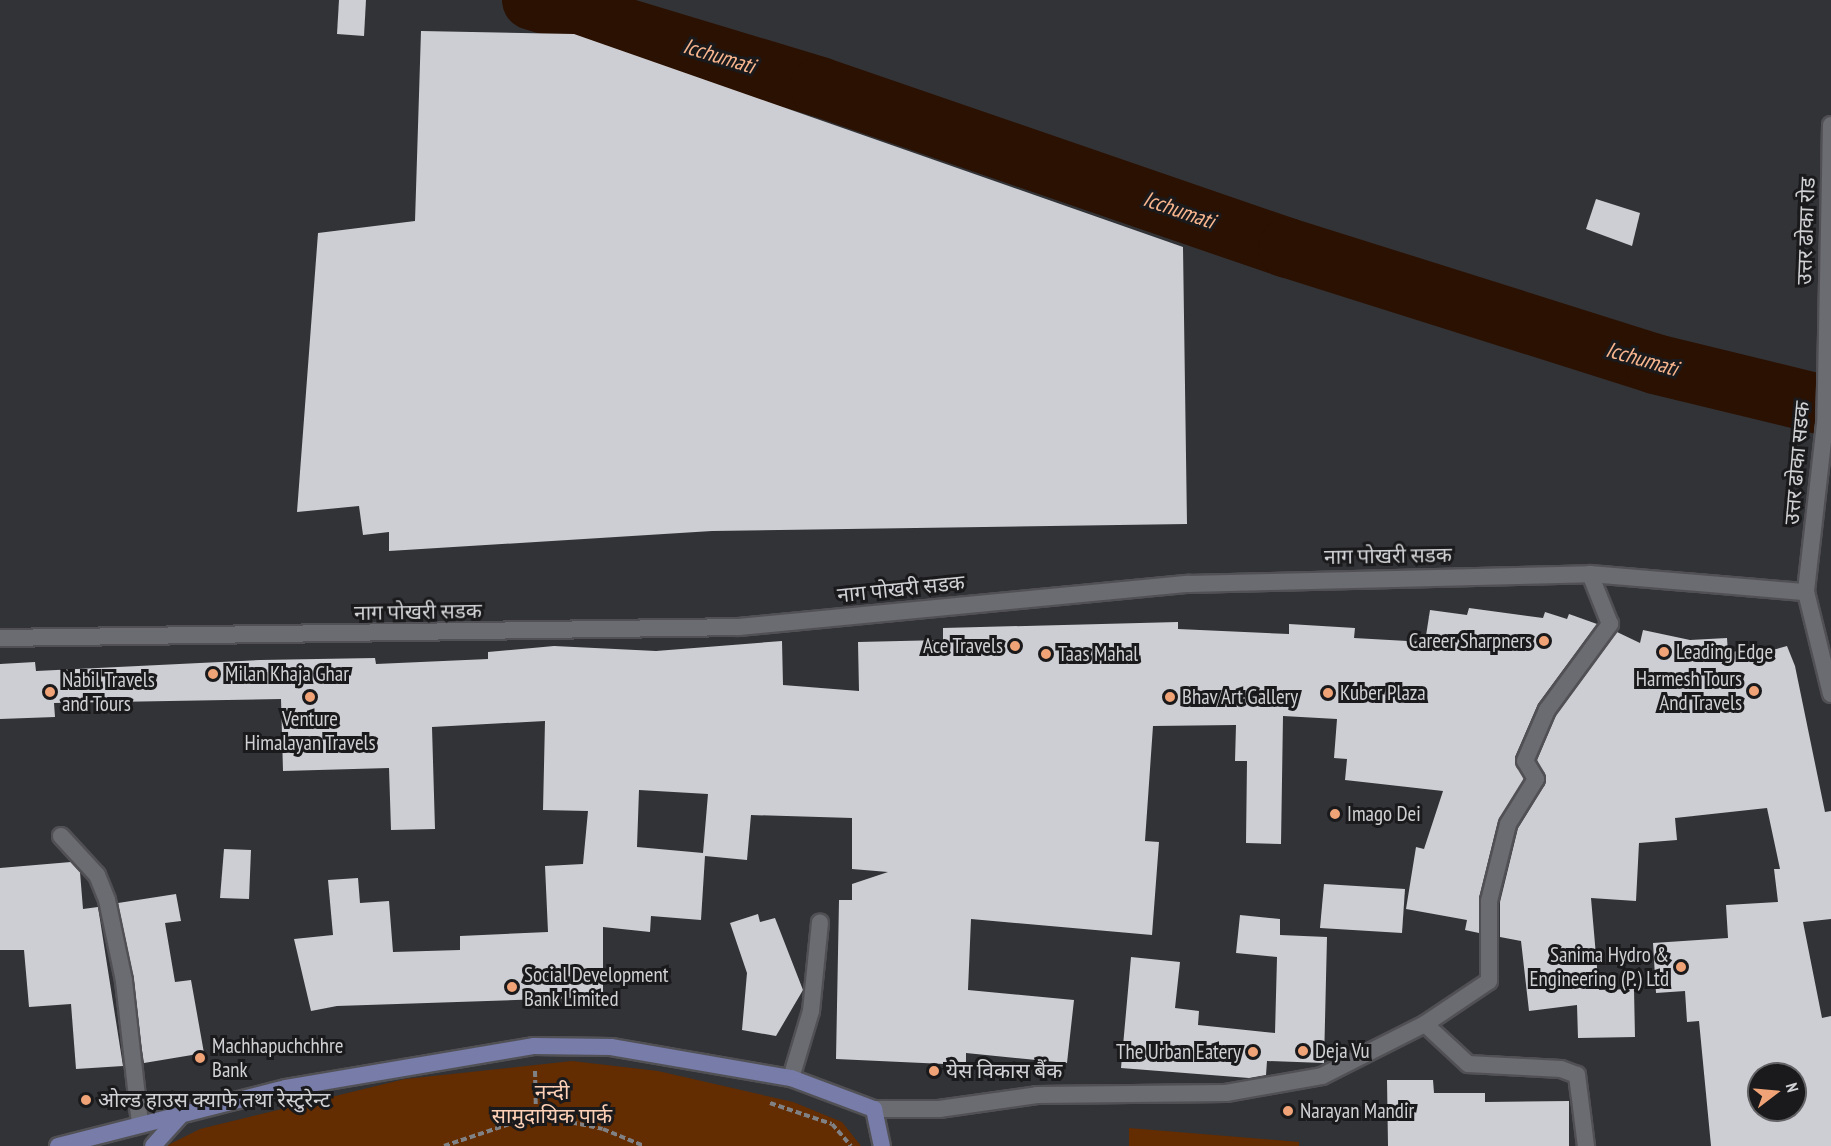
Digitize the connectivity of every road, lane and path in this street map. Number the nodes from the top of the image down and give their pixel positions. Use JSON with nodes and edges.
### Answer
{"nodes":[{"id":1,"x":1831,"y":125,"type":"edge"},
{"id":2,"x":1825,"y":338,"type":"joint"},
{"id":3,"x":1827,"y":455,"type":"edge"},
{"id":4,"x":1590,"y":574,"type":"junction"},
{"id":5,"x":1806,"y":592,"type":"junction"},
{"id":6,"x":0,"y":638,"type":"edge"},
{"id":7,"x":1831,"y":694,"type":"edge"},
{"id":8,"x":61,"y":836,"type":"dead end"},
{"id":9,"x":820,"y":922,"type":"dead end"},
{"id":10,"x":1425,"y":1024,"type":"junction"},
{"id":11,"x":534,"y":1046,"type":"junction"},
{"id":12,"x":535,"y":1070,"type":"junction"},
{"id":13,"x":523,"y":1071,"type":"dead end"},
{"id":14,"x":547,"y":1071,"type":"dead end"},
{"id":15,"x":791,"y":1078,"type":"junction"},
{"id":16,"x":765,"y":1101,"type":"dead end"},
{"id":17,"x":874,"y":1109,"type":"junction"},
{"id":18,"x":181,"y":1115,"type":"junction"},
{"id":19,"x":536,"y":1115,"type":"junction"},
{"id":20,"x":140,"y":1124,"type":"junction"},
{"id":21,"x":58,"y":1146,"type":"edge"},
{"id":22,"x":153,"y":1146,"type":"edge"},
{"id":23,"x":444,"y":1146,"type":"edge"},
{"id":24,"x":644,"y":1146,"type":"edge"},
{"id":25,"x":851,"y":1146,"type":"edge"},
{"id":26,"x":882,"y":1146,"type":"edge"},
{"id":27,"x":1586,"y":1146,"type":"edge"}],
"edges":[{"from":1,"to":2,"type":"main road","name":"उत्तर ढोका रोड"},
{"from":2,"to":3,"type":"main road","name":"उत्तर ढोका सडक"},
{"from":3,"to":5,"type":"main road","name":"उत्तर ढोका सडक"},
{"from":4,"to":5,"type":"main road","name":"नाग पोखरी सडक"},
{"from":4,"to":6,"type":"main road","name":"नाग पोखरी सडक"},
{"from":4,"to":10,"type":"main road"},
{"from":5,"to":7,"type":"main road"},
{"from":8,"to":20,"type":"main road"},
{"from":9,"to":15,"type":"main road"},
{"from":10,"to":17,"type":"main road"},
{"from":10,"to":27,"type":"main road"},
{"from":11,"to":12,"type":"path"},
{"from":11,"to":15,"type":"main road"},
{"from":11,"to":18,"type":"main road"},
{"from":12,"to":13,"type":"path"},
{"from":12,"to":14,"type":"path"},
{"from":12,"to":19,"type":"path"},
{"from":15,"to":17,"type":"main road"},
{"from":16,"to":25,"type":"path"},
{"from":17,"to":26,"type":"main road"},
{"from":18,"to":20,"type":"main road"},
{"from":18,"to":22,"type":"main road"},
{"from":19,"to":23,"type":"path"},
{"from":19,"to":24,"type":"path"},
{"from":20,"to":21,"type":"main road"}]}
